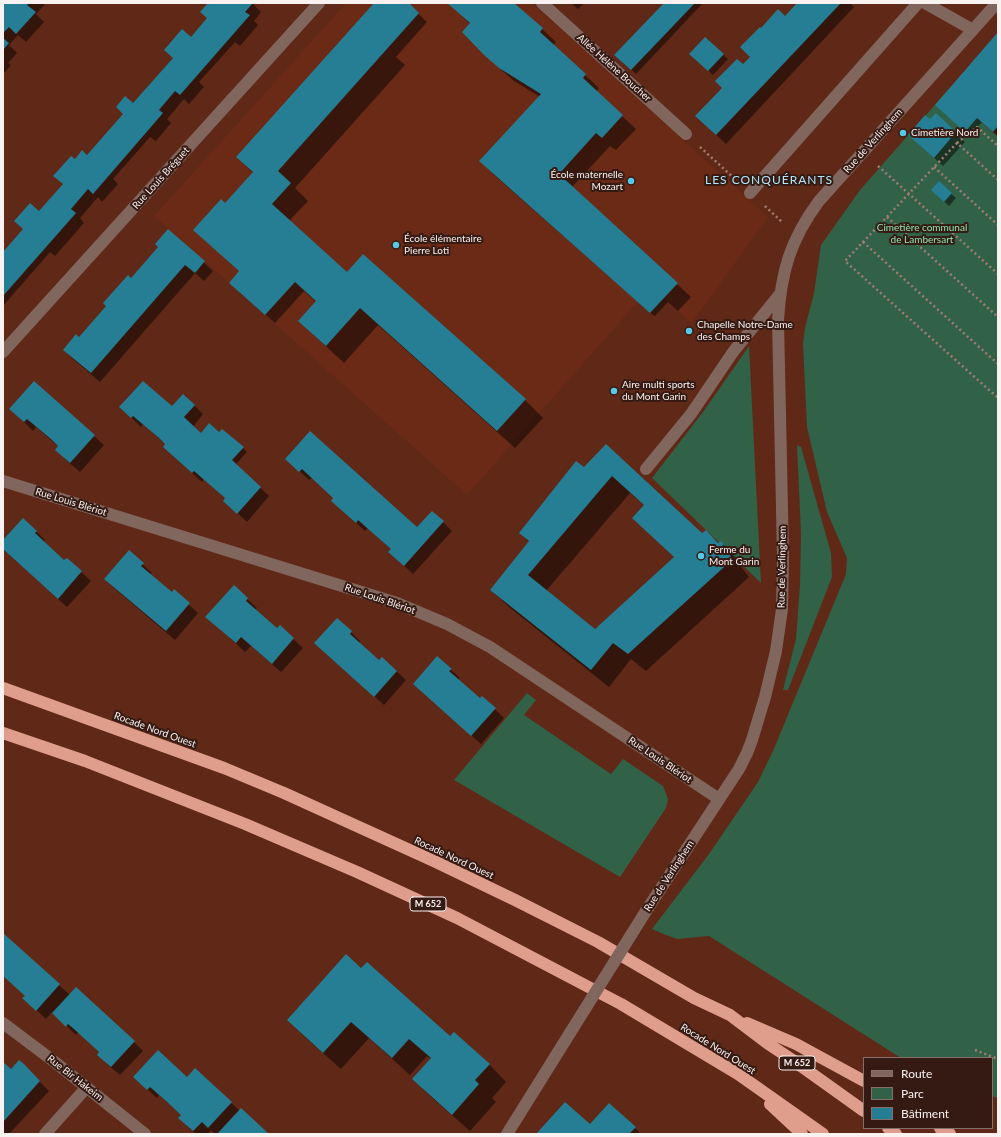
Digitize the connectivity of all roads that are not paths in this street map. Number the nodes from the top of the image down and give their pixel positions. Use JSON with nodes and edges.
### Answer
{"nodes":[{"id":1,"x":318,"y":3,"type":"edge"},
{"id":2,"x":542,"y":3,"type":"edge"},
{"id":3,"x":918,"y":3,"type":"edge"},
{"id":4,"x":925,"y":3,"type":"edge"},
{"id":5,"x":996,"y":3,"type":"edge"},
{"id":6,"x":973,"y":30,"type":"junction"},
{"id":7,"x":686,"y":134,"type":"dead end"},
{"id":8,"x":750,"y":193,"type":"dead end"},
{"id":9,"x":780,"y":294,"type":"junction"},
{"id":10,"x":3,"y":352,"type":"edge"},
{"id":11,"x":646,"y":469,"type":"dead end"},
{"id":12,"x":3,"y":481,"type":"edge"},
{"id":13,"x":3,"y":688,"type":"edge"},
{"id":14,"x":3,"y":733,"type":"edge"},
{"id":15,"x":719,"y":799,"type":"junction"},
{"id":16,"x":730,"y":1015,"type":"junction"},
{"id":17,"x":3,"y":1023,"type":"edge"},
{"id":18,"x":738,"y":1074,"type":"junction"},
{"id":19,"x":863,"y":1080,"type":"edge"},
{"id":20,"x":87,"y":1088,"type":"junction"},
{"id":21,"x":863,"y":1109,"type":"edge"},
{"id":22,"x":45,"y":1134,"type":"edge"},
{"id":23,"x":145,"y":1134,"type":"edge"},
{"id":24,"x":506,"y":1134,"type":"edge"},
{"id":25,"x":802,"y":1134,"type":"edge"},
{"id":26,"x":823,"y":1134,"type":"edge"}],
"edges":[{"from":1,"to":10,"type":"street","name":"Rue Louis Bréguet"},
{"from":2,"to":7,"type":"street","name":"Allée Hélène Boucher"},
{"from":3,"to":8,"type":"street"},
{"from":4,"to":6,"type":"street"},
{"from":5,"to":6,"type":"street","name":"Rue de Verlinghem"},
{"from":6,"to":9,"type":"street","name":"Rue de Verlinghem"},
{"from":9,"to":11,"type":"street"},
{"from":9,"to":15,"type":"street","name":"Rue de Verlinghem"},
{"from":12,"to":15,"type":"street","name":"Rue Louis Blériot"},
{"from":13,"to":16,"type":"highway","name":"Rocade Nord Ouest","number":"M 652"},
{"from":14,"to":18,"type":"highway","name":"Rocade Nord Ouest","number":"M 652"},
{"from":15,"to":24,"type":"street","name":"Rue de Verlinghem","bridge":true},
{"from":16,"to":19,"type":"highway"},
{"from":16,"to":21,"type":"highway","name":"Rocade Nord Ouest","number":"M 652"},
{"from":17,"to":20,"type":"street","name":"Rue Bir Hakeim"},
{"from":18,"to":25,"type":"highway"},
{"from":18,"to":26,"type":"highway","name":"Rocade Nord Ouest","number":"M 652"},
{"from":20,"to":22,"type":"street"},
{"from":20,"to":23,"type":"street","name":"Rue Bir Hakeim"}]}
